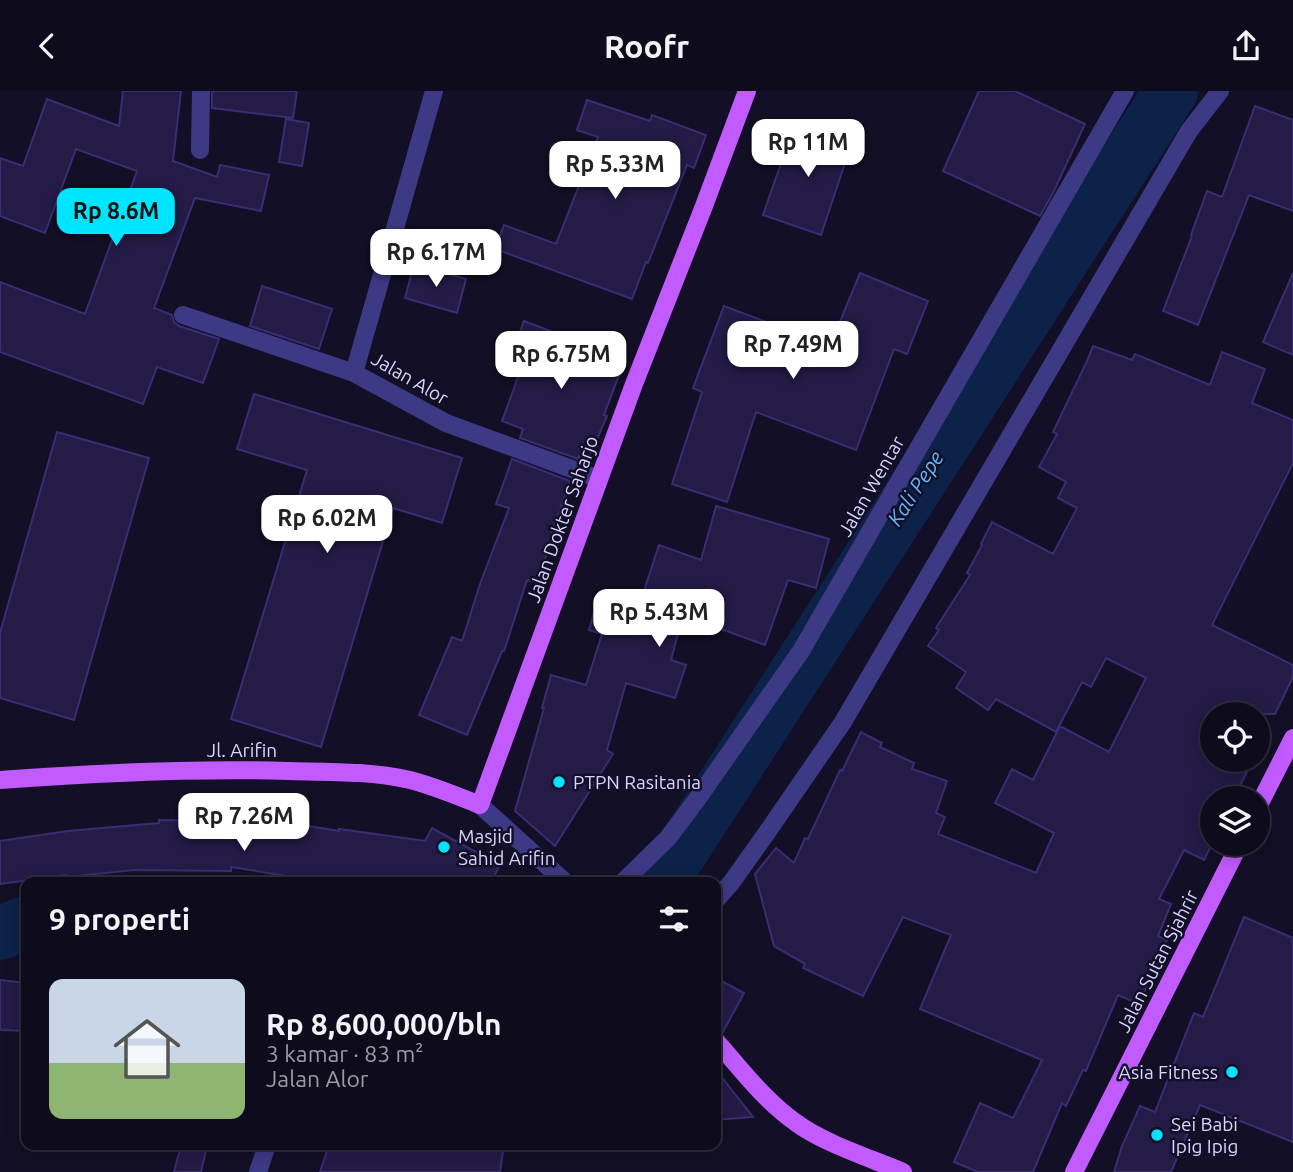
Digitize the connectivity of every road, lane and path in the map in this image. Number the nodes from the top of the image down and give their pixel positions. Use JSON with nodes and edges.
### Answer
{"nodes":[{"id":1,"x":201,"y":91,"type":"edge"},
{"id":2,"x":434,"y":91,"type":"edge"},
{"id":3,"x":747,"y":91,"type":"edge"},
{"id":4,"x":1125,"y":91,"type":"edge"},
{"id":5,"x":1220,"y":91,"type":"edge"},
{"id":6,"x":200,"y":150,"type":"dead end"},
{"id":7,"x":183,"y":315,"type":"dead end"},
{"id":8,"x":354,"y":373,"type":"junction"},
{"id":9,"x":599,"y":479,"type":"junction"},
{"id":10,"x":1293,"y":738,"type":"edge"},
{"id":11,"x":0,"y":779,"type":"edge"},
{"id":12,"x":1269,"y":786,"type":"edge"},
{"id":13,"x":480,"y":805,"type":"junction"},
{"id":14,"x":1233,"y":856,"type":"edge"},
{"id":15,"x":559,"y":877,"type":"edge"},
{"id":16,"x":628,"y":877,"type":"edge"},
{"id":17,"x":721,"y":894,"type":"edge"},
{"id":18,"x":721,"y":1047,"type":"edge"},
{"id":19,"x":265,"y":1150,"type":"edge"},
{"id":20,"x":258,"y":1172,"type":"edge"},
{"id":21,"x":903,"y":1172,"type":"edge"},
{"id":22,"x":1074,"y":1172,"type":"edge"}],
"edges":[{"from":1,"to":6,"type":"street"},
{"from":2,"to":8,"type":"street","name":"Jalan Alor"},
{"from":3,"to":9,"type":"main road","name":"Jalan Dokter Saharjo"},
{"from":4,"to":16,"type":"street","name":"Jalan Wentar"},
{"from":5,"to":17,"type":"street"},
{"from":7,"to":8,"type":"street"},
{"from":8,"to":9,"type":"street","name":"Jalan Alor"},
{"from":9,"to":13,"type":"main road","name":"Jalan Dokter Saharjo"},
{"from":10,"to":12,"type":"main road"},
{"from":11,"to":13,"type":"main road","name":"Jl. Arifin"},
{"from":13,"to":15,"type":"street"},
{"from":14,"to":22,"type":"main road","name":"Jalan Sutan Sjahrir"},
{"from":18,"to":21,"type":"main road"},
{"from":19,"to":20,"type":"street"}]}
